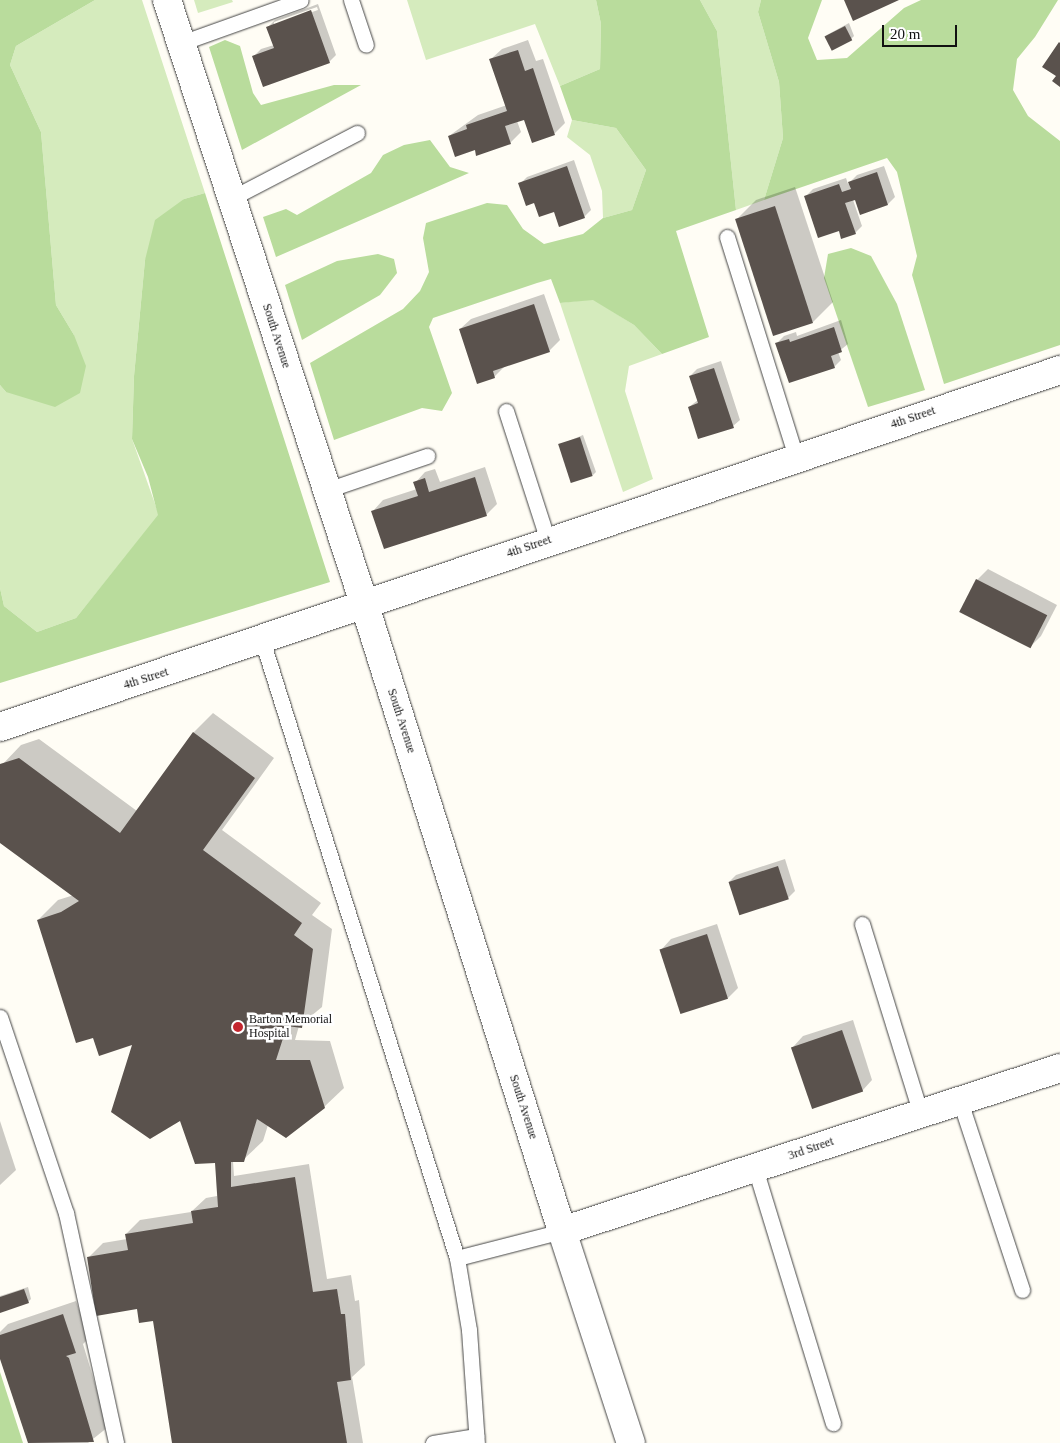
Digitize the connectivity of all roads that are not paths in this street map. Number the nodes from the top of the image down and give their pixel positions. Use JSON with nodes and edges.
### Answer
{"nodes":[{"id":1,"x":167,"y":0,"type":"edge"},
{"id":2,"x":301,"y":0,"type":"edge"},
{"id":3,"x":351,"y":0,"type":"edge"},
{"id":4,"x":181,"y":43,"type":"junction"},
{"id":5,"x":366,"y":45,"type":"dead end"},
{"id":6,"x":357,"y":133,"type":"dead end"},
{"id":7,"x":232,"y":198,"type":"junction"},
{"id":8,"x":727,"y":237,"type":"dead end"},
{"id":9,"x":1060,"y":370,"type":"edge"},
{"id":10,"x":506,"y":410,"type":"dead end"},
{"id":11,"x":427,"y":456,"type":"dead end"},
{"id":12,"x":796,"y":457,"type":"junction"},
{"id":13,"x":327,"y":490,"type":"junction"},
{"id":14,"x":548,"y":541,"type":"junction"},
{"id":15,"x":364,"y":603,"type":"junction"},
{"id":16,"x":262,"y":640,"type":"junction"},
{"id":17,"x":0,"y":728,"type":"edge"},
{"id":18,"x":862,"y":924,"type":"dead end"},
{"id":19,"x":0,"y":1016,"type":"edge"},
{"id":20,"x":1060,"y":1068,"type":"edge"},
{"id":21,"x":960,"y":1101,"type":"junction"},
{"id":22,"x":920,"y":1111,"type":"junction"},
{"id":23,"x":755,"y":1168,"type":"junction"},
{"id":24,"x":562,"y":1231,"type":"junction"},
{"id":25,"x":457,"y":1258,"type":"junction"},
{"id":26,"x":1022,"y":1290,"type":"dead end"},
{"id":27,"x":833,"y":1423,"type":"dead end"},
{"id":28,"x":476,"y":1439,"type":"edge"},
{"id":29,"x":116,"y":1443,"type":"edge"},
{"id":30,"x":433,"y":1443,"type":"edge"},
{"id":31,"x":631,"y":1443,"type":"edge"}],
"edges":[{"from":1,"to":4,"type":"street","name":"South Avenue"},
{"from":2,"to":4,"type":"lane"},
{"from":3,"to":5,"type":"lane"},
{"from":4,"to":7,"type":"street","name":"South Avenue"},
{"from":6,"to":7,"type":"lane"},
{"from":7,"to":13,"type":"street","name":"South Avenue"},
{"from":8,"to":12,"type":"lane"},
{"from":9,"to":12,"type":"street","name":"4th Street"},
{"from":10,"to":14,"type":"lane"},
{"from":11,"to":13,"type":"lane"},
{"from":12,"to":14,"type":"street","name":"4th Street"},
{"from":13,"to":15,"type":"street","name":"South Avenue"},
{"from":14,"to":15,"type":"street","name":"4th Street"},
{"from":15,"to":16,"type":"street","name":"4th Street"},
{"from":15,"to":24,"type":"street","name":"South Avenue"},
{"from":16,"to":17,"type":"street","name":"4th Street"},
{"from":16,"to":25,"type":"lane"},
{"from":18,"to":22,"type":"lane"},
{"from":19,"to":29,"type":"lane"},
{"from":20,"to":21,"type":"street","name":"3rd Street"},
{"from":21,"to":22,"type":"street","name":"3rd Street"},
{"from":21,"to":26,"type":"lane"},
{"from":22,"to":23,"type":"street","name":"3rd Street"},
{"from":23,"to":24,"type":"street","name":"3rd Street"},
{"from":23,"to":27,"type":"lane"},
{"from":24,"to":25,"type":"lane"},
{"from":24,"to":31,"type":"street","name":"South Avenue"},
{"from":25,"to":28,"type":"lane"},
{"from":28,"to":30,"type":"lane"}]}
